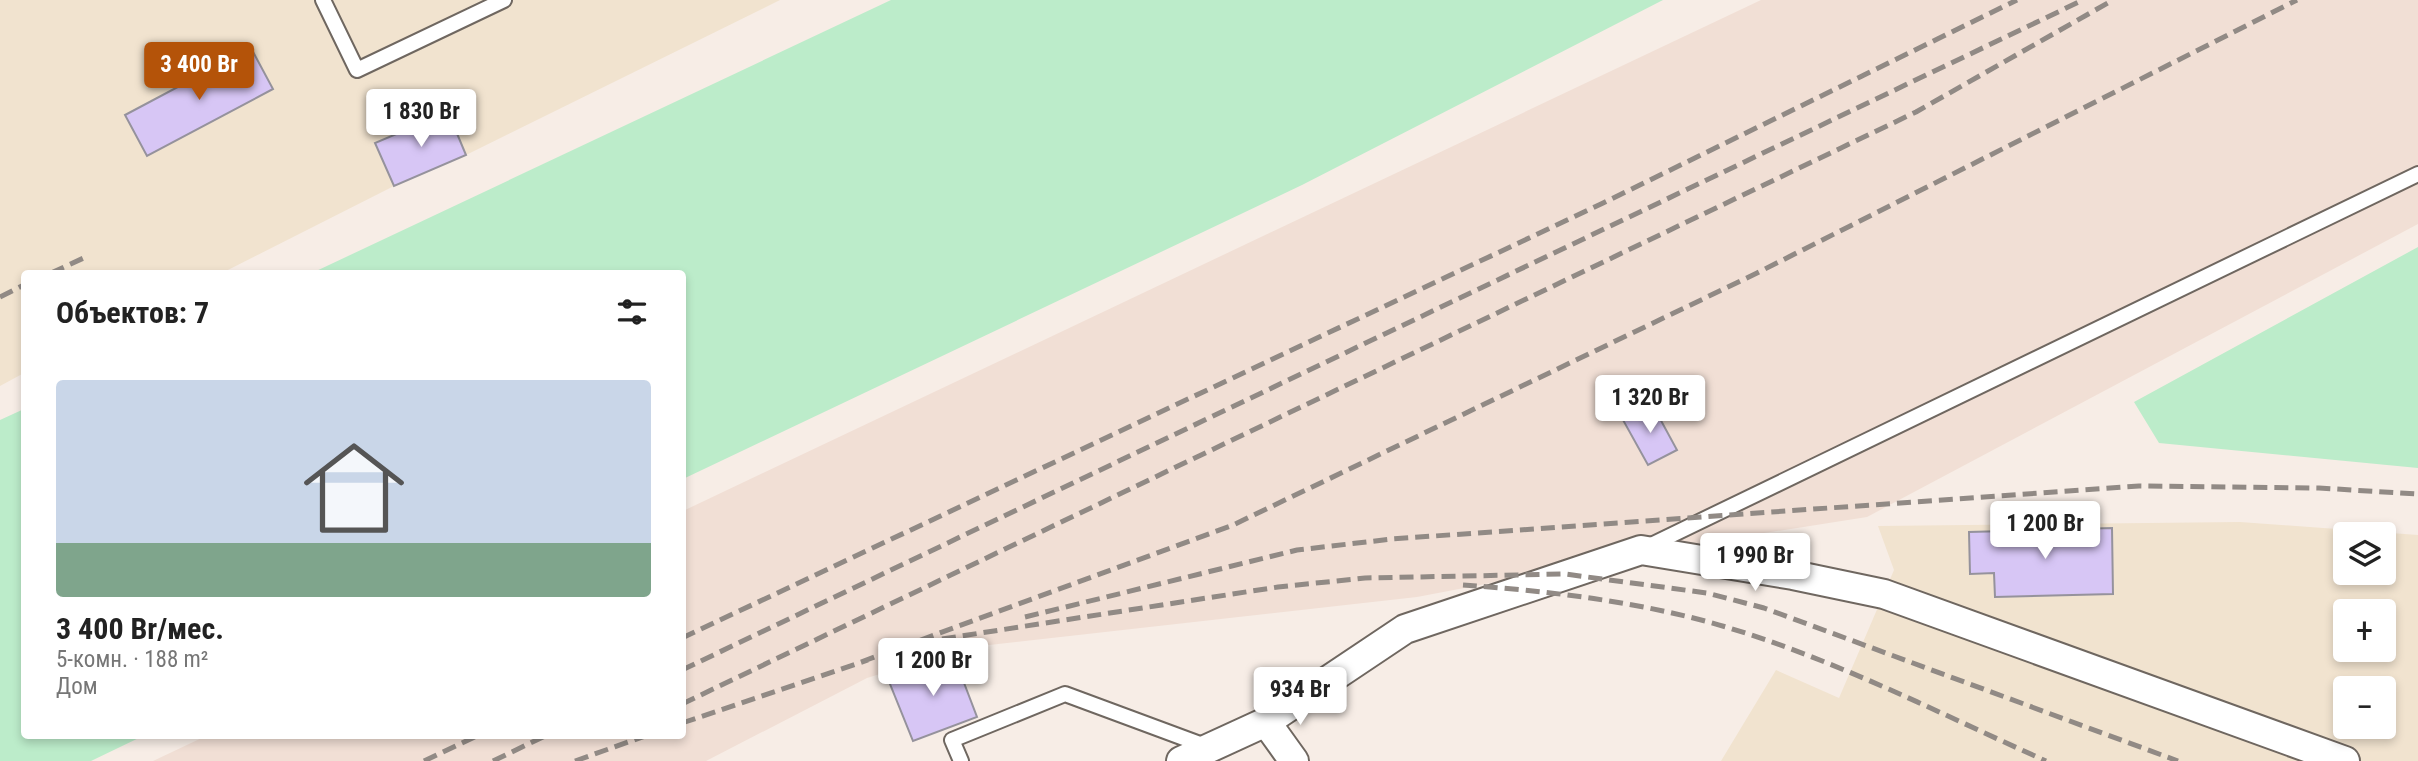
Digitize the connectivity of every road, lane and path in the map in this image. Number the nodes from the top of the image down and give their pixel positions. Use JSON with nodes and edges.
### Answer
{"nodes":[{"id":1,"x":323,"y":0,"type":"edge"},
{"id":2,"x":504,"y":0,"type":"edge"},
{"id":3,"x":2418,"y":174,"type":"edge"},
{"id":4,"x":1641,"y":550,"type":"junction"},
{"id":5,"x":1266,"y":722,"type":"junction"},
{"id":6,"x":1210,"y":748,"type":"junction"},
{"id":7,"x":961,"y":761,"type":"edge"},
{"id":8,"x":1181,"y":761,"type":"edge"},
{"id":9,"x":1294,"y":761,"type":"edge"},
{"id":10,"x":2345,"y":761,"type":"edge"}],
"edges":[{"from":1,"to":2,"type":"lane"},
{"from":3,"to":4,"type":"lane"},
{"from":4,"to":5,"type":"street"},
{"from":4,"to":10,"type":"street"},
{"from":5,"to":6,"type":"street"},
{"from":5,"to":9,"type":"street"},
{"from":6,"to":7,"type":"lane"},
{"from":6,"to":8,"type":"street"}]}
